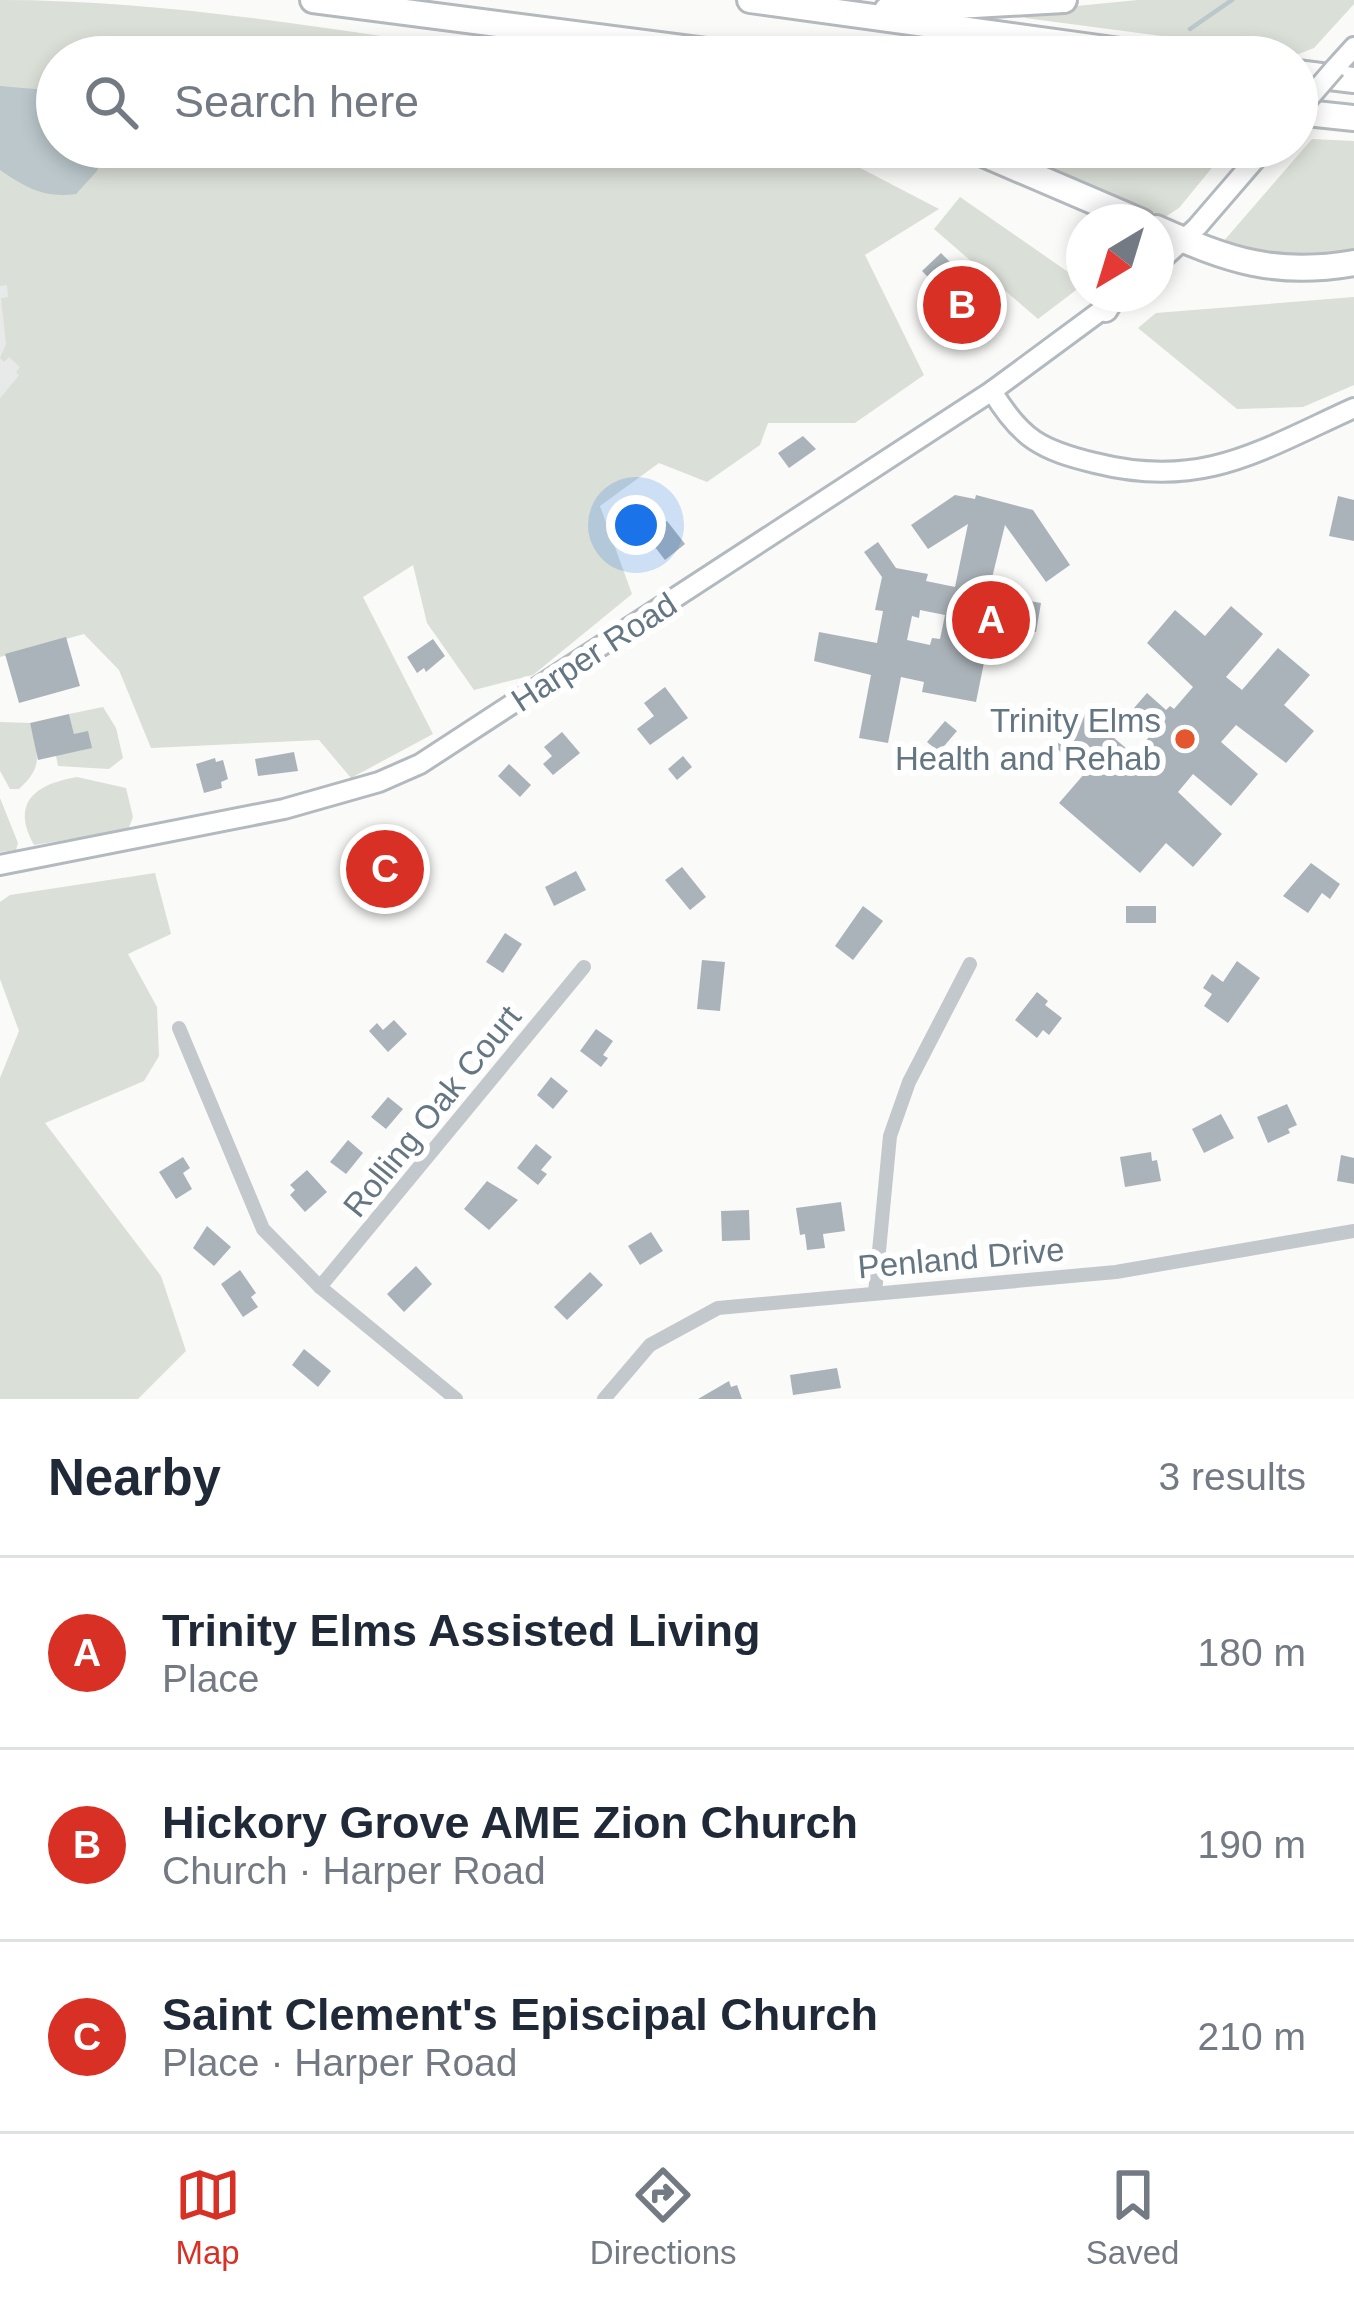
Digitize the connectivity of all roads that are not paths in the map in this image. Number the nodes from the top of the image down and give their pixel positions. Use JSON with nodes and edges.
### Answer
{"nodes":[{"id":1,"x":313,"y":0,"type":"edge"},
{"id":2,"x":750,"y":0,"type":"edge"},
{"id":3,"x":1064,"y":0,"type":"edge"},
{"id":4,"x":863,"y":14,"type":"junction"},
{"id":5,"x":599,"y":36,"type":"edge"},
{"id":6,"x":1017,"y":36,"type":"edge"},
{"id":7,"x":1354,"y":47,"type":"edge"},
{"id":8,"x":1318,"y":76,"type":"edge"},
{"id":9,"x":1354,"y":80,"type":"edge"},
{"id":10,"x":1318,"y":88,"type":"edge"},
{"id":11,"x":1318,"y":114,"type":"edge"},
{"id":12,"x":1354,"y":118,"type":"edge"},
{"id":13,"x":1012,"y":168,"type":"edge"},
{"id":14,"x":1248,"y":168,"type":"edge"},
{"id":15,"x":1089,"y":204,"type":"edge"},
{"id":16,"x":1174,"y":236,"type":"edge"},
{"id":17,"x":1184,"y":240,"type":"junction"},
{"id":18,"x":1174,"y":249,"type":"edge"},
{"id":19,"x":1354,"y":263,"type":"edge"},
{"id":20,"x":1097,"y":312,"type":"edge"},
{"id":21,"x":992,"y":391,"type":"junction"},
{"id":22,"x":1354,"y":408,"type":"edge"},
{"id":23,"x":0,"y":865,"type":"edge"},
{"id":24,"x":970,"y":964,"type":"dead end"},
{"id":25,"x":584,"y":967,"type":"dead end"},
{"id":26,"x":179,"y":1028,"type":"dead end"},
{"id":27,"x":1354,"y":1231,"type":"edge"},
{"id":28,"x":320,"y":1287,"type":"junction"},
{"id":29,"x":874,"y":1292,"type":"junction"},
{"id":30,"x":456,"y":1399,"type":"edge"},
{"id":31,"x":604,"y":1399,"type":"edge"}],
"edges":[{"from":1,"to":5,"type":"highway"},
{"from":2,"to":4,"type":"highway"},
{"from":3,"to":4,"type":"highway"},
{"from":4,"to":6,"type":"highway"},
{"from":7,"to":10,"type":"main road","bridge":true},
{"from":8,"to":9,"type":"highway"},
{"from":11,"to":12,"type":"highway"},
{"from":13,"to":15,"type":"highway"},
{"from":14,"to":17,"type":"main road"},
{"from":16,"to":17,"type":"highway"},
{"from":17,"to":18,"type":"main road"},
{"from":17,"to":19,"type":"highway"},
{"from":20,"to":21,"type":"main road","name":"Harper Road"},
{"from":21,"to":22,"type":"main road"},
{"from":21,"to":23,"type":"main road","name":"Harper Road"},
{"from":24,"to":29,"type":"street"},
{"from":25,"to":28,"type":"street","name":"Rolling Oak Court"},
{"from":26,"to":28,"type":"street"},
{"from":27,"to":29,"type":"street","name":"Penland Drive"},
{"from":28,"to":30,"type":"street"},
{"from":29,"to":31,"type":"street","name":"Penland Drive"}]}
